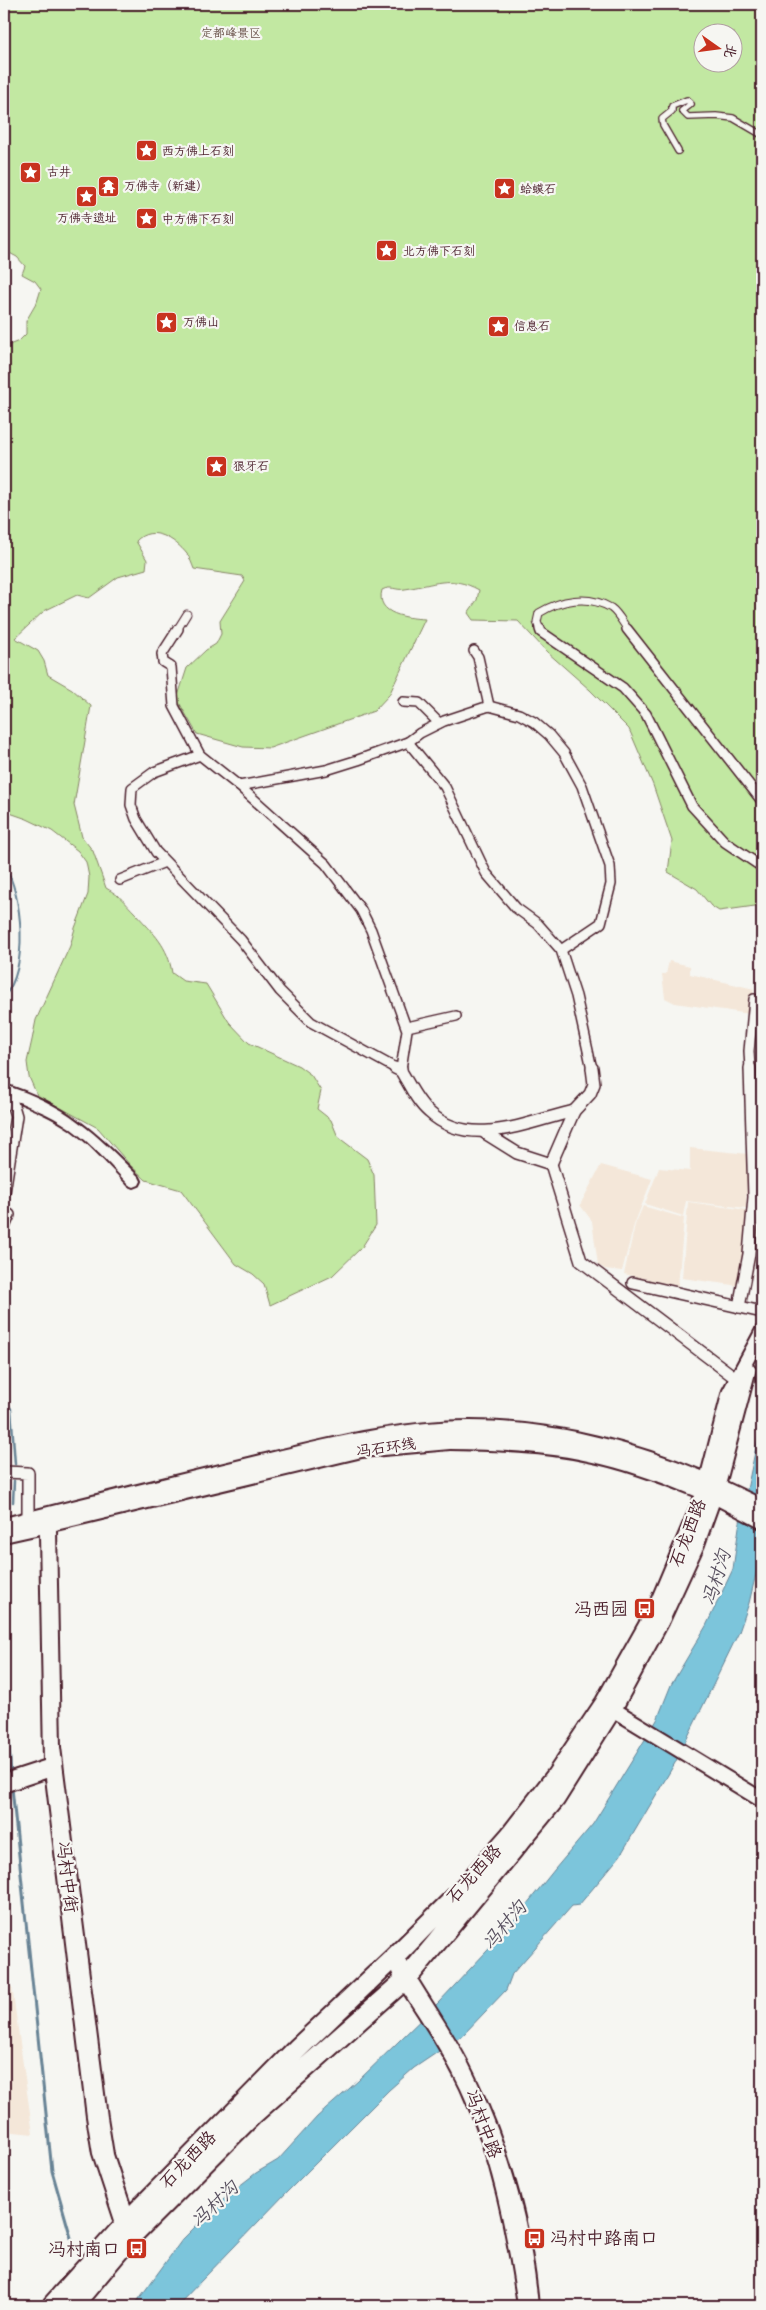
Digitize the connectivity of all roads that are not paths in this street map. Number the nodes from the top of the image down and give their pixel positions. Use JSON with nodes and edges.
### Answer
{"nodes":[{"id":1,"x":762,"y":135,"type":"edge"},
{"id":2,"x":678,"y":151,"type":"dead end"},
{"id":3,"x":187,"y":614,"type":"dead end"},
{"id":4,"x":474,"y":652,"type":"dead end"},
{"id":5,"x":404,"y":702,"type":"dead end"},
{"id":6,"x":489,"y":706,"type":"junction"},
{"id":7,"x":439,"y":723,"type":"junction"},
{"id":8,"x":408,"y":742,"type":"junction"},
{"id":9,"x":200,"y":755,"type":"junction"},
{"id":10,"x":239,"y":786,"type":"junction"},
{"id":11,"x":762,"y":801,"type":"edge"},
{"id":12,"x":165,"y":862,"type":"junction"},
{"id":13,"x":762,"y":868,"type":"edge"},
{"id":14,"x":120,"y":880,"type":"dead end"},
{"id":15,"x":561,"y":950,"type":"junction"},
{"id":16,"x":754,"y":999,"type":"dead end"},
{"id":17,"x":456,"y":1016,"type":"dead end"},
{"id":18,"x":406,"y":1028,"type":"junction"},
{"id":19,"x":401,"y":1071,"type":"junction"},
{"id":20,"x":6,"y":1091,"type":"edge"},
{"id":21,"x":574,"y":1112,"type":"junction"},
{"id":22,"x":485,"y":1133,"type":"junction"},
{"id":23,"x":551,"y":1164,"type":"junction"},
{"id":24,"x":134,"y":1182,"type":"dead end"},
{"id":25,"x":4,"y":1192,"type":"edge"},
{"id":26,"x":9,"y":1215,"type":"dead end"},
{"id":27,"x":4,"y":1227,"type":"edge"},
{"id":28,"x":633,"y":1283,"type":"dead end"},
{"id":29,"x":739,"y":1306,"type":"junction"},
{"id":30,"x":762,"y":1312,"type":"edge"},
{"id":31,"x":762,"y":1331,"type":"edge"},
{"id":32,"x":754,"y":1345,"type":"junction"},
{"id":33,"x":737,"y":1379,"type":"junction"},
{"id":34,"x":4,"y":1472,"type":"edge"},
{"id":35,"x":711,"y":1488,"type":"junction"},
{"id":36,"x":739,"y":1503,"type":"junction"},
{"id":37,"x":762,"y":1507,"type":"edge"},
{"id":38,"x":28,"y":1519,"type":"junction"},
{"id":39,"x":762,"y":1522,"type":"edge"},
{"id":40,"x":4,"y":1524,"type":"edge"},
{"id":41,"x":48,"y":1524,"type":"junction"},
{"id":42,"x":4,"y":1535,"type":"edge"},
{"id":43,"x":608,"y":1706,"type":"junction"},
{"id":44,"x":53,"y":1767,"type":"junction"},
{"id":45,"x":4,"y":1783,"type":"edge"},
{"id":46,"x":762,"y":1800,"type":"edge"},
{"id":47,"x":394,"y":1958,"type":"junction"},
{"id":48,"x":406,"y":1979,"type":"junction"},
{"id":49,"x":126,"y":2224,"type":"junction"},
{"id":50,"x":52,"y":2306,"type":"edge"},
{"id":51,"x":72,"y":2306,"type":"edge"},
{"id":52,"x":528,"y":2306,"type":"edge"}],
"edges":[{"from":1,"to":2,"type":"street"},
{"from":3,"to":9,"type":"street"},
{"from":4,"to":6,"type":"street"},
{"from":5,"to":7,"type":"street"},
{"from":6,"to":7,"type":"street"},
{"from":6,"to":15,"type":"street"},
{"from":7,"to":8,"type":"street"},
{"from":8,"to":10,"type":"street"},
{"from":8,"to":15,"type":"street"},
{"from":9,"to":10,"type":"street"},
{"from":9,"to":12,"type":"street"},
{"from":10,"to":18,"type":"street"},
{"from":11,"to":13,"type":"street"},
{"from":12,"to":14,"type":"street"},
{"from":12,"to":19,"type":"street"},
{"from":15,"to":21,"type":"street"},
{"from":16,"to":29,"type":"street"},
{"from":17,"to":18,"type":"street"},
{"from":18,"to":19,"type":"street"},
{"from":19,"to":22,"type":"street"},
{"from":20,"to":24,"type":"main road"},
{"from":20,"to":25,"type":"street"},
{"from":21,"to":22,"type":"street"},
{"from":21,"to":23,"type":"street"},
{"from":22,"to":23,"type":"street"},
{"from":23,"to":33,"type":"street"},
{"from":26,"to":27,"type":"street"},
{"from":28,"to":29,"type":"street"},
{"from":29,"to":30,"type":"street"},
{"from":31,"to":32,"type":"main road","name":"石龙西路"},
{"from":32,"to":33,"type":"main road","name":"石龙西路"},
{"from":32,"to":35,"type":"main road","name":"石龙西路"},
{"from":33,"to":35,"type":"main road","name":"石龙西路"},
{"from":34,"to":38,"type":"street"},
{"from":35,"to":36,"type":"main road","name":"冯石环线"},
{"from":35,"to":38,"type":"main road","name":"冯石环线"},
{"from":35,"to":41,"type":"main road","name":"冯石环线"},
{"from":35,"to":43,"type":"main road","name":"石龙西路"},
{"from":36,"to":37,"type":"main road","name":"冯石环线"},
{"from":36,"to":39,"type":"main road","name":"冯石环线"},
{"from":38,"to":40,"type":"main road","name":"冯石环线"},
{"from":41,"to":42,"type":"main road","name":"冯石环线"},
{"from":41,"to":44,"type":"main road","name":"冯村中街"},
{"from":43,"to":46,"type":"street"},
{"from":43,"to":47,"type":"main road","name":"石龙西路"},
{"from":43,"to":48,"type":"main road","name":"石龙西路"},
{"from":44,"to":45,"type":"main road"},
{"from":44,"to":49,"type":"main road","name":"冯村中街"},
{"from":47,"to":48,"type":"main road","name":"冯村中路"},
{"from":47,"to":49,"type":"main road","name":"石龙西路"},
{"from":48,"to":51,"type":"main road","name":"石龙西路"},
{"from":48,"to":52,"type":"main road","name":"冯村中路"},
{"from":49,"to":50,"type":"main road","name":"石龙西路"}]}
